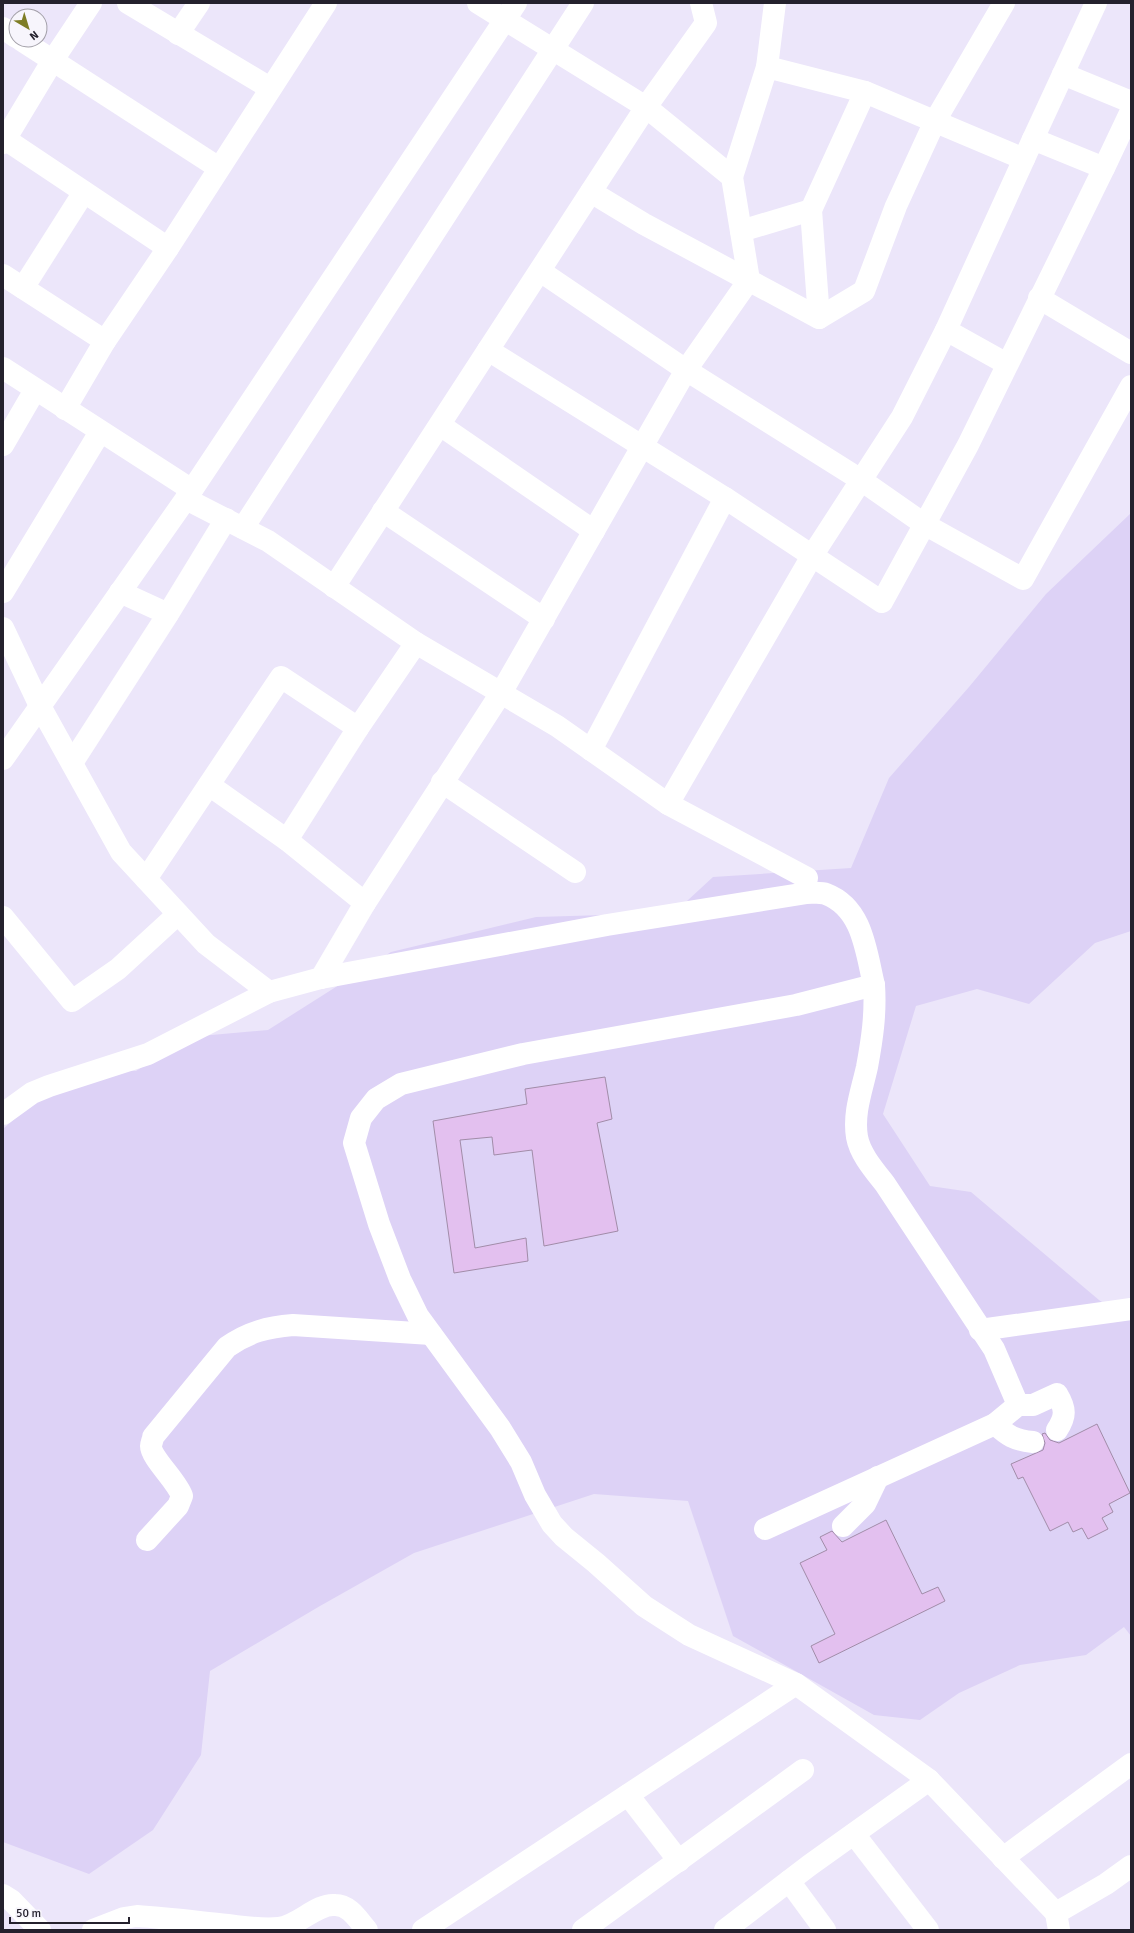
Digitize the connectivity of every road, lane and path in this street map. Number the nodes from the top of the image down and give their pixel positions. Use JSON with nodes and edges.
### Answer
{"nodes":[{"id":1,"x":91,"y":3,"type":"edge"},
{"id":2,"x":128,"y":3,"type":"edge"},
{"id":3,"x":199,"y":3,"type":"edge"},
{"id":4,"x":478,"y":3,"type":"edge"},
{"id":5,"x":582,"y":3,"type":"edge"},
{"id":6,"x":701,"y":3,"type":"edge"},
{"id":7,"x":774,"y":3,"type":"edge"},
{"id":8,"x":1004,"y":3,"type":"edge"},
{"id":9,"x":1096,"y":3,"type":"edge"},
{"id":10,"x":321,"y":5,"type":"edge"},
{"id":11,"x":510,"y":12,"type":"edge"},
{"id":12,"x":178,"y":34,"type":"junction"},
{"id":13,"x":33,"y":48,"type":"edge"},
{"id":14,"x":551,"y":49,"type":"junction"},
{"id":15,"x":52,"y":60,"type":"junction"},
{"id":16,"x":767,"y":67,"type":"junction"},
{"id":17,"x":1063,"y":74,"type":"junction"},
{"id":18,"x":270,"y":88,"type":"junction"},
{"id":19,"x":865,"y":92,"type":"junction"},
{"id":20,"x":1131,"y":102,"type":"edge"},
{"id":21,"x":646,"y":107,"type":"junction"},
{"id":22,"x":1131,"y":111,"type":"edge"},
{"id":23,"x":935,"y":121,"type":"junction"},
{"id":24,"x":1033,"y":139,"type":"junction"},
{"id":25,"x":4,"y":141,"type":"edge"},
{"id":26,"x":1024,"y":159,"type":"junction"},
{"id":27,"x":219,"y":168,"type":"junction"},
{"id":28,"x":1104,"y":168,"type":"junction"},
{"id":29,"x":732,"y":177,"type":"junction"},
{"id":30,"x":84,"y":192,"type":"junction"},
{"id":31,"x":591,"y":192,"type":"junction"},
{"id":32,"x":811,"y":210,"type":"junction"},
{"id":33,"x":741,"y":231,"type":"junction"},
{"id":34,"x":168,"y":248,"type":"junction"},
{"id":35,"x":540,"y":271,"type":"junction"},
{"id":36,"x":3,"y":275,"type":"edge"},
{"id":37,"x":749,"y":280,"type":"junction"},
{"id":38,"x":23,"y":288,"type":"junction"},
{"id":39,"x":1039,"y":298,"type":"junction"},
{"id":40,"x":819,"y":318,"type":"junction"},
{"id":41,"x":946,"y":330,"type":"junction"},
{"id":42,"x":105,"y":341,"type":"junction"},
{"id":43,"x":488,"y":350,"type":"junction"},
{"id":44,"x":1131,"y":353,"type":"edge"},
{"id":45,"x":1007,"y":364,"type":"junction"},
{"id":46,"x":3,"y":368,"type":"edge"},
{"id":47,"x":686,"y":370,"type":"junction"},
{"id":48,"x":1131,"y":386,"type":"edge"},
{"id":49,"x":35,"y":390,"type":"junction"},
{"id":50,"x":65,"y":409,"type":"junction"},
{"id":51,"x":440,"y":425,"type":"junction"},
{"id":52,"x":100,"y":432,"type":"junction"},
{"id":53,"x":3,"y":445,"type":"edge"},
{"id":54,"x":642,"y":448,"type":"junction"},
{"id":55,"x":862,"y":480,"type":"junction"},
{"id":56,"x":189,"y":494,"type":"junction"},
{"id":57,"x":725,"y":498,"type":"junction"},
{"id":58,"x":383,"y":511,"type":"junction"},
{"id":59,"x":234,"y":523,"type":"junction"},
{"id":60,"x":924,"y":524,"type":"junction"},
{"id":61,"x":594,"y":531,"type":"junction"},
{"id":62,"x":812,"y":556,"type":"junction"},
{"id":63,"x":3,"y":557,"type":"edge"},
{"id":64,"x":8,"y":584,"type":"edge"},
{"id":65,"x":334,"y":586,"type":"junction"},
{"id":66,"x":120,"y":592,"type":"junction"},
{"id":67,"x":168,"y":614,"type":"junction"},
{"id":68,"x":544,"y":619,"type":"junction"},
{"id":69,"x":3,"y":628,"type":"edge"},
{"id":70,"x":416,"y":643,"type":"junction"},
{"id":71,"x":501,"y":693,"type":"junction"},
{"id":72,"x":40,"y":706,"type":"junction"},
{"id":73,"x":358,"y":728,"type":"junction"},
{"id":74,"x":591,"y":750,"type":"junction"},
{"id":75,"x":3,"y":759,"type":"edge"},
{"id":76,"x":72,"y":763,"type":"junction"},
{"id":77,"x":442,"y":782,"type":"junction"},
{"id":78,"x":209,"y":786,"type":"junction"},
{"id":79,"x":668,"y":804,"type":"junction"},
{"id":80,"x":287,"y":840,"type":"junction"},
{"id":81,"x":575,"y":872,"type":"dead end"},
{"id":82,"x":807,"y":878,"type":"dead end"},
{"id":83,"x":146,"y":879,"type":"junction"},
{"id":84,"x":365,"y":903,"type":"junction"},
{"id":85,"x":178,"y":914,"type":"junction"},
{"id":86,"x":5,"y":926,"type":"edge"},
{"id":87,"x":321,"y":978,"type":"junction"},
{"id":88,"x":874,"y":986,"type":"junction"},
{"id":89,"x":269,"y":992,"type":"junction"},
{"id":90,"x":3,"y":1114,"type":"edge"},
{"id":91,"x":1131,"y":1309,"type":"edge"},
{"id":92,"x":980,"y":1330,"type":"junction"},
{"id":93,"x":431,"y":1334,"type":"junction"},
{"id":94,"x":1018,"y":1405,"type":"junction"},
{"id":95,"x":995,"y":1424,"type":"junction"},
{"id":96,"x":1057,"y":1430,"type":"dead end"},
{"id":97,"x":1033,"y":1442,"type":"dead end"},
{"id":98,"x":878,"y":1477,"type":"junction"},
{"id":99,"x":843,"y":1526,"type":"dead end"},
{"id":100,"x":765,"y":1530,"type":"dead end"},
{"id":101,"x":147,"y":1540,"type":"dead end"},
{"id":102,"x":796,"y":1684,"type":"junction"},
{"id":103,"x":1131,"y":1764,"type":"edge"},
{"id":104,"x":803,"y":1770,"type":"dead end"},
{"id":105,"x":929,"y":1780,"type":"junction"},
{"id":106,"x":628,"y":1795,"type":"junction"},
{"id":107,"x":854,"y":1834,"type":"junction"},
{"id":108,"x":1003,"y":1858,"type":"junction"},
{"id":109,"x":678,"y":1861,"type":"junction"},
{"id":110,"x":1131,"y":1866,"type":"edge"},
{"id":111,"x":789,"y":1881,"type":"junction"},
{"id":112,"x":3,"y":1894,"type":"edge"},
{"id":113,"x":1057,"y":1922,"type":"edge"},
{"id":114,"x":40,"y":1930,"type":"edge"},
{"id":115,"x":93,"y":1930,"type":"edge"},
{"id":116,"x":367,"y":1930,"type":"edge"},
{"id":117,"x":423,"y":1930,"type":"edge"},
{"id":118,"x":583,"y":1930,"type":"edge"},
{"id":119,"x":725,"y":1930,"type":"edge"},
{"id":120,"x":825,"y":1930,"type":"edge"},
{"id":121,"x":928,"y":1930,"type":"edge"}],
"edges":[{"from":1,"to":15,"type":"street"},
{"from":2,"to":12,"type":"street"},
{"from":3,"to":12,"type":"street"},
{"from":4,"to":11,"type":"street"},
{"from":5,"to":14,"type":"street"},
{"from":6,"to":21,"type":"street"},
{"from":7,"to":16,"type":"street"},
{"from":8,"to":23,"type":"street"},
{"from":9,"to":17,"type":"street"},
{"from":10,"to":18,"type":"street"},
{"from":11,"to":14,"type":"street"},
{"from":11,"to":56,"type":"street"},
{"from":12,"to":18,"type":"street"},
{"from":13,"to":15,"type":"street"},
{"from":14,"to":21,"type":"street"},
{"from":14,"to":59,"type":"street"},
{"from":15,"to":25,"type":"street"},
{"from":15,"to":27,"type":"street"},
{"from":16,"to":19,"type":"street"},
{"from":16,"to":29,"type":"street"},
{"from":17,"to":20,"type":"street"},
{"from":17,"to":24,"type":"street"},
{"from":18,"to":27,"type":"street"},
{"from":19,"to":23,"type":"street"},
{"from":19,"to":32,"type":"street"},
{"from":21,"to":29,"type":"street"},
{"from":21,"to":31,"type":"street"},
{"from":22,"to":28,"type":"street"},
{"from":23,"to":26,"type":"street"},
{"from":23,"to":40,"type":"street"},
{"from":24,"to":26,"type":"street"},
{"from":24,"to":28,"type":"street"},
{"from":25,"to":30,"type":"street"},
{"from":26,"to":41,"type":"street"},
{"from":27,"to":34,"type":"street"},
{"from":28,"to":39,"type":"street"},
{"from":29,"to":33,"type":"street"},
{"from":30,"to":34,"type":"street"},
{"from":30,"to":38,"type":"street"},
{"from":31,"to":35,"type":"street"},
{"from":31,"to":37,"type":"street"},
{"from":32,"to":33,"type":"street"},
{"from":32,"to":40,"type":"street"},
{"from":33,"to":37,"type":"street"},
{"from":34,"to":42,"type":"street"},
{"from":35,"to":43,"type":"street"},
{"from":35,"to":47,"type":"street"},
{"from":36,"to":38,"type":"street"},
{"from":37,"to":40,"type":"street"},
{"from":37,"to":47,"type":"street"},
{"from":38,"to":42,"type":"street"},
{"from":39,"to":44,"type":"street"},
{"from":39,"to":45,"type":"street"},
{"from":41,"to":45,"type":"street"},
{"from":41,"to":55,"type":"street"},
{"from":42,"to":50,"type":"street"},
{"from":43,"to":51,"type":"street"},
{"from":43,"to":54,"type":"street"},
{"from":45,"to":60,"type":"street"},
{"from":46,"to":49,"type":"street"},
{"from":47,"to":54,"type":"street"},
{"from":47,"to":55,"type":"street"},
{"from":48,"to":60,"type":"street"},
{"from":49,"to":50,"type":"street"},
{"from":49,"to":53,"type":"street"},
{"from":50,"to":52,"type":"street"},
{"from":51,"to":58,"type":"street"},
{"from":51,"to":61,"type":"street"},
{"from":52,"to":56,"type":"street"},
{"from":52,"to":64,"type":"street"},
{"from":54,"to":57,"type":"street"},
{"from":54,"to":61,"type":"street"},
{"from":55,"to":60,"type":"street"},
{"from":55,"to":62,"type":"street"},
{"from":56,"to":59,"type":"street"},
{"from":56,"to":66,"type":"street"},
{"from":57,"to":62,"type":"street"},
{"from":57,"to":74,"type":"street"},
{"from":58,"to":65,"type":"street"},
{"from":58,"to":68,"type":"street"},
{"from":59,"to":65,"type":"street"},
{"from":59,"to":67,"type":"street"},
{"from":60,"to":62,"type":"street"},
{"from":61,"to":68,"type":"street"},
{"from":62,"to":79,"type":"street"},
{"from":63,"to":64,"type":"street"},
{"from":65,"to":70,"type":"street"},
{"from":66,"to":67,"type":"street"},
{"from":66,"to":72,"type":"street"},
{"from":67,"to":76,"type":"street"},
{"from":68,"to":71,"type":"street"},
{"from":69,"to":72,"type":"street"},
{"from":70,"to":71,"type":"street"},
{"from":70,"to":73,"type":"street"},
{"from":71,"to":74,"type":"street"},
{"from":71,"to":77,"type":"street"},
{"from":72,"to":75,"type":"street"},
{"from":72,"to":76,"type":"street"},
{"from":73,"to":78,"type":"street"},
{"from":73,"to":80,"type":"street"},
{"from":74,"to":79,"type":"street"},
{"from":76,"to":83,"type":"street"},
{"from":77,"to":81,"type":"street"},
{"from":77,"to":84,"type":"street"},
{"from":78,"to":80,"type":"street"},
{"from":78,"to":83,"type":"street"},
{"from":79,"to":82,"type":"street"},
{"from":80,"to":84,"type":"street"},
{"from":83,"to":85,"type":"street"},
{"from":84,"to":87,"type":"street"},
{"from":85,"to":86,"type":"street"},
{"from":85,"to":89,"type":"street"},
{"from":87,"to":88,"type":"street"},
{"from":87,"to":89,"type":"street"},
{"from":88,"to":92,"type":"street"},
{"from":88,"to":93,"type":"street"},
{"from":89,"to":90,"type":"street"},
{"from":91,"to":92,"type":"street"},
{"from":92,"to":94,"type":"street"},
{"from":93,"to":101,"type":"street"},
{"from":93,"to":102,"type":"street"},
{"from":94,"to":95,"type":"street"},
{"from":94,"to":96,"type":"street"},
{"from":95,"to":97,"type":"street"},
{"from":95,"to":98,"type":"street"},
{"from":98,"to":99,"type":"street"},
{"from":98,"to":100,"type":"street"},
{"from":102,"to":105,"type":"street"},
{"from":102,"to":106,"type":"street"},
{"from":103,"to":108,"type":"street"},
{"from":104,"to":109,"type":"street"},
{"from":105,"to":107,"type":"street"},
{"from":105,"to":108,"type":"street"},
{"from":106,"to":109,"type":"street"},
{"from":106,"to":117,"type":"street"},
{"from":107,"to":111,"type":"street"},
{"from":107,"to":121,"type":"street"},
{"from":108,"to":113,"type":"street"},
{"from":109,"to":118,"type":"street"},
{"from":110,"to":113,"type":"street"},
{"from":111,"to":119,"type":"street"},
{"from":111,"to":120,"type":"street"},
{"from":112,"to":114,"type":"street"},
{"from":115,"to":116,"type":"street"}]}
